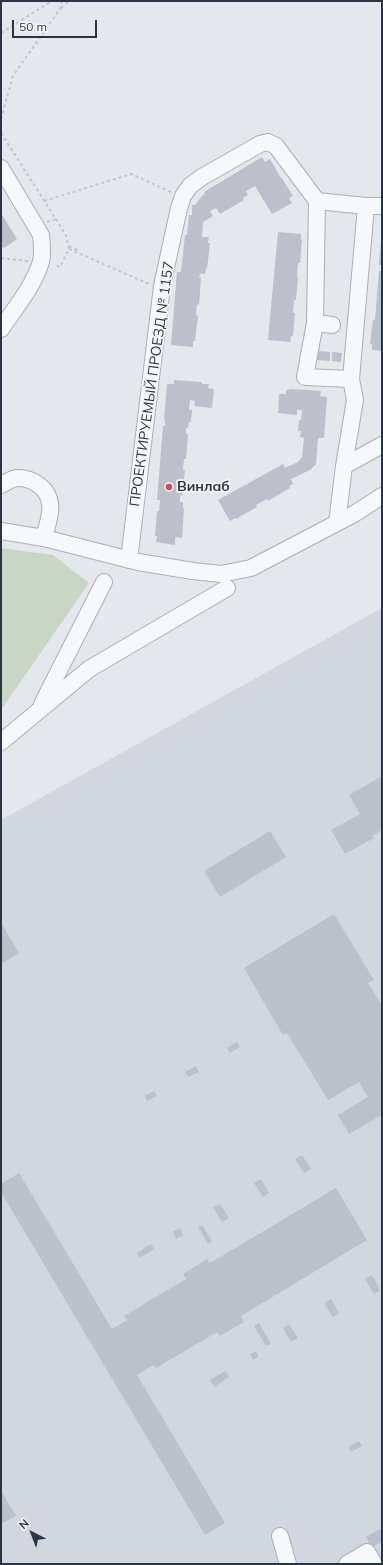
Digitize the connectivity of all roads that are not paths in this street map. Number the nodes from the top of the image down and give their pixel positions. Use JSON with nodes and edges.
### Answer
{"nodes":[{"id":1,"x":1,"y":168,"type":"edge"},
{"id":2,"x":317,"y":201,"type":"junction"},
{"id":3,"x":366,"y":206,"type":"junction"},
{"id":4,"x":382,"y":206,"type":"edge"},
{"id":5,"x":314,"y":323,"type":"junction"},
{"id":6,"x":332,"y":325,"type":"dead end"},
{"id":7,"x":1,"y":329,"type":"edge"},
{"id":8,"x":351,"y":379,"type":"junction"},
{"id":9,"x":382,"y":445,"type":"edge"},
{"id":10,"x":344,"y":466,"type":"junction"},
{"id":11,"x":1,"y":485,"type":"edge"},
{"id":12,"x":382,"y":496,"type":"edge"},
{"id":13,"x":337,"y":523,"type":"junction"},
{"id":14,"x":1,"y":531,"type":"edge"},
{"id":15,"x":44,"y":538,"type":"junction"},
{"id":16,"x":129,"y":560,"type":"junction"},
{"id":17,"x":104,"y":582,"type":"dead end"},
{"id":18,"x":227,"y":588,"type":"dead end"},
{"id":19,"x":39,"y":709,"type":"junction"},
{"id":20,"x":1,"y":742,"type":"edge"},
{"id":21,"x":280,"y":1536,"type":"dead end"},
{"id":22,"x":288,"y":1564,"type":"edge"},
{"id":23,"x":347,"y":1564,"type":"edge"},
{"id":24,"x":374,"y":1564,"type":"edge"}],
"edges":[{"from":1,"to":7,"type":"street"},
{"from":2,"to":3,"type":"street"},
{"from":2,"to":5,"type":"street"},
{"from":2,"to":16,"type":"street","name":"ПРОЕКТИРУЕМЫЙ ПРОЕЗД № 1157"},
{"from":3,"to":4,"type":"street"},
{"from":3,"to":8,"type":"street"},
{"from":5,"to":6,"type":"street"},
{"from":5,"to":8,"type":"street"},
{"from":8,"to":10,"type":"street"},
{"from":9,"to":10,"type":"street"},
{"from":10,"to":13,"type":"street"},
{"from":11,"to":15,"type":"street"},
{"from":12,"to":13,"type":"street"},
{"from":13,"to":16,"type":"street"},
{"from":14,"to":15,"type":"street"},
{"from":15,"to":16,"type":"street"},
{"from":17,"to":19,"type":"street"},
{"from":18,"to":19,"type":"street"},
{"from":19,"to":20,"type":"street"},
{"from":21,"to":22,"type":"street"},
{"from":23,"to":24,"type":"street"}]}
